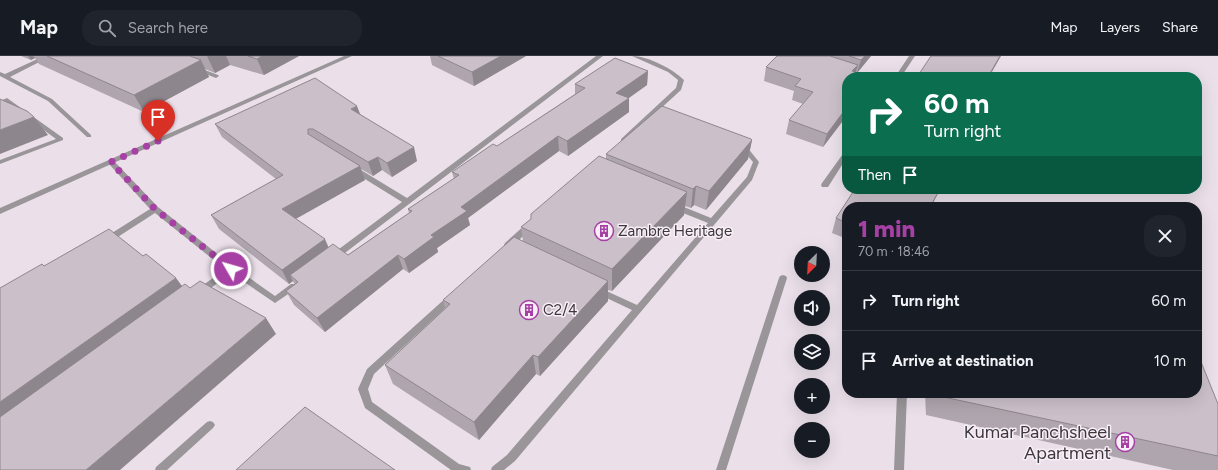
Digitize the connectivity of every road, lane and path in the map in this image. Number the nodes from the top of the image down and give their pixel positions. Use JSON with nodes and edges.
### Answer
{"nodes":[{"id":1,"x":48,"y":56,"type":"edge"},
{"id":2,"x":350,"y":56,"type":"edge"},
{"id":3,"x":600,"y":56,"type":"edge"},
{"id":4,"x":635,"y":56,"type":"edge"},
{"id":5,"x":912,"y":56,"type":"edge"},
{"id":6,"x":189,"y":66,"type":"edge"},
{"id":7,"x":901,"y":72,"type":"edge"},
{"id":8,"x":2,"y":76,"type":"edge"},
{"id":9,"x":216,"y":76,"type":"dead end"},
{"id":10,"x":0,"y":103,"type":"edge"},
{"id":11,"x":89,"y":136,"type":"dead end"},
{"id":12,"x":733,"y":142,"type":"edge"},
{"id":13,"x":619,"y":144,"type":"edge"},
{"id":14,"x":842,"y":160,"type":"edge"},
{"id":15,"x":0,"y":162,"type":"edge"},
{"id":16,"x":111,"y":162,"type":"junction"},
{"id":17,"x":349,"y":166,"type":"edge"},
{"id":18,"x":825,"y":185,"type":"dead end"},
{"id":19,"x":408,"y":202,"type":"junction"},
{"id":20,"x":669,"y":204,"type":"edge"},
{"id":21,"x":155,"y":209,"type":"junction"},
{"id":22,"x":0,"y":211,"type":"edge"},
{"id":23,"x":536,"y":220,"type":"edge"},
{"id":24,"x":712,"y":222,"type":"junction"},
{"id":25,"x":101,"y":244,"type":"edge"},
{"id":26,"x":507,"y":249,"type":"edge"},
{"id":27,"x":326,"y":263,"type":"edge"},
{"id":28,"x":231,"y":269,"type":"junction"},
{"id":29,"x":783,"y":278,"type":"dead end"},
{"id":30,"x":301,"y":281,"type":"edge"},
{"id":31,"x":590,"y":286,"type":"edge"},
{"id":32,"x":456,"y":294,"type":"edge"},
{"id":33,"x":192,"y":298,"type":"edge"},
{"id":34,"x":638,"y":309,"type":"junction"},
{"id":35,"x":902,"y":398,"type":"edge"},
{"id":36,"x":210,"y":425,"type":"dead end"},
{"id":37,"x":160,"y":470,"type":"edge"},
{"id":38,"x":466,"y":470,"type":"edge"},
{"id":39,"x":496,"y":470,"type":"edge"},
{"id":40,"x":721,"y":470,"type":"edge"},
{"id":41,"x":899,"y":470,"type":"edge"}],
"edges":[{"from":1,"to":8,"type":"street"},
{"from":2,"to":16,"type":"street"},
{"from":3,"to":19,"type":"street"},
{"from":4,"to":13,"type":"street"},
{"from":5,"to":7,"type":"street"},
{"from":6,"to":9,"type":"street"},
{"from":8,"to":11,"type":"street"},
{"from":10,"to":15,"type":"street"},
{"from":12,"to":24,"type":"street"},
{"from":14,"to":18,"type":"street"},
{"from":16,"to":21,"type":"street"},
{"from":16,"to":22,"type":"street"},
{"from":17,"to":19,"type":"street"},
{"from":19,"to":27,"type":"street"},
{"from":20,"to":24,"type":"street"},
{"from":21,"to":25,"type":"street"},
{"from":21,"to":28,"type":"street"},
{"from":23,"to":26,"type":"street"},
{"from":24,"to":34,"type":"street"},
{"from":28,"to":30,"type":"street"},
{"from":28,"to":33,"type":"street"},
{"from":29,"to":40,"type":"street"},
{"from":31,"to":34,"type":"street"},
{"from":32,"to":38,"type":"street"},
{"from":34,"to":39,"type":"street"},
{"from":35,"to":41,"type":"street"},
{"from":36,"to":37,"type":"street"}]}
